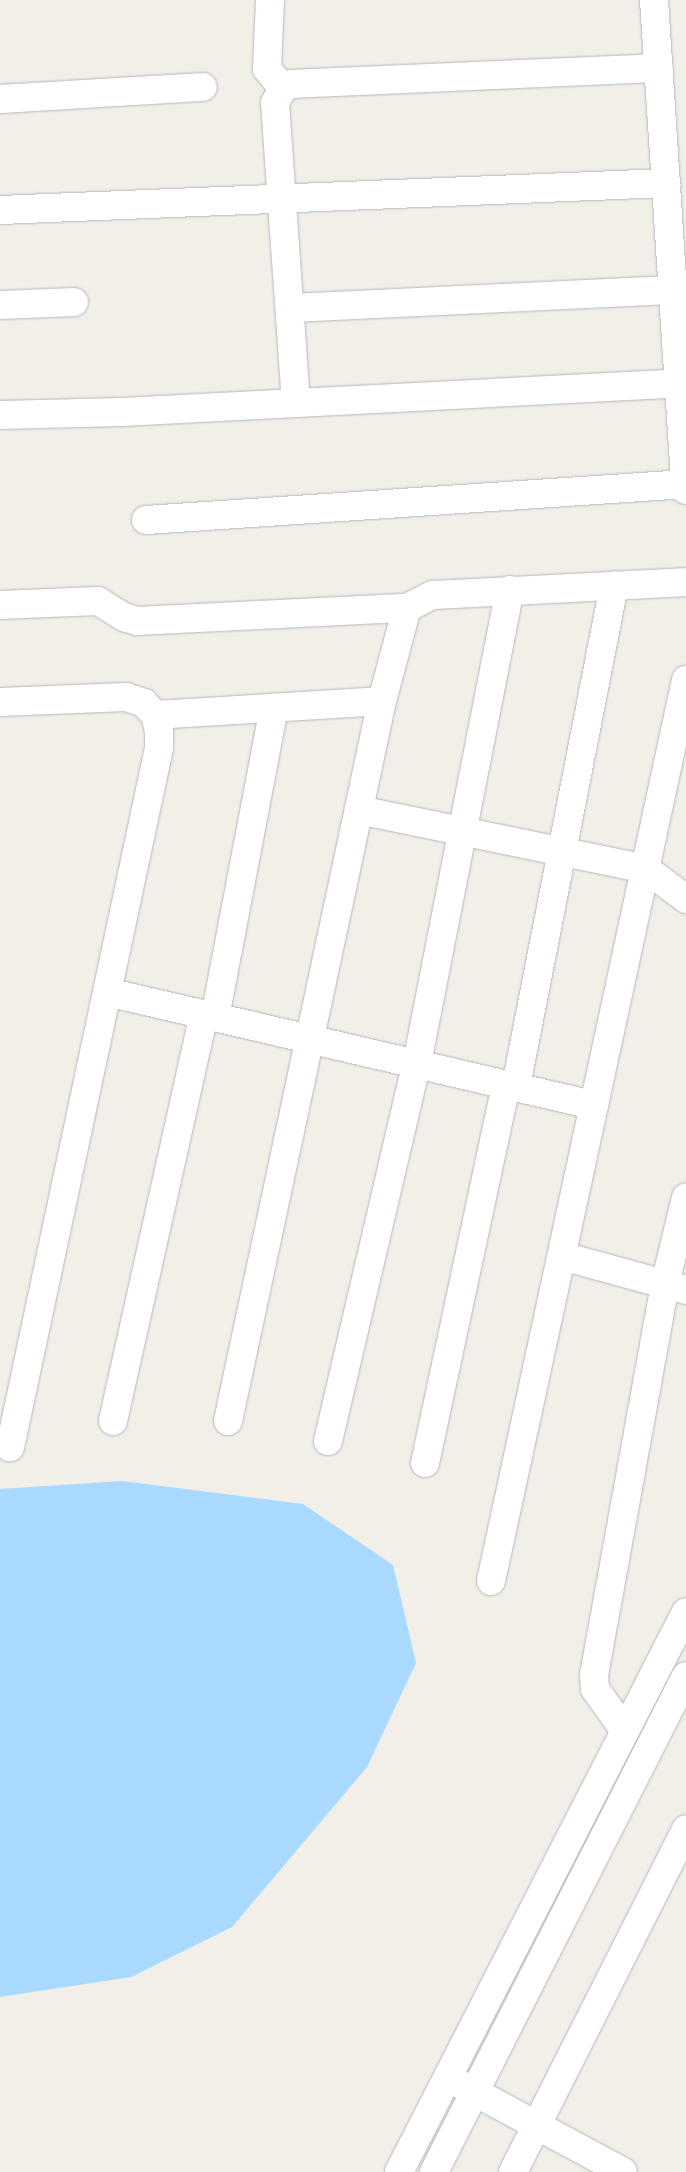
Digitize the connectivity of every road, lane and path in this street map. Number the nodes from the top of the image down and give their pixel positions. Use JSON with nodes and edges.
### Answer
{"nodes":[{"id":1,"x":270,"y":0,"type":"edge"},
{"id":2,"x":654,"y":0,"type":"edge"},
{"id":3,"x":659,"y":68,"type":"junction"},
{"id":4,"x":203,"y":87,"type":"dead end"},
{"id":5,"x":283,"y":88,"type":"junction"},
{"id":6,"x":0,"y":99,"type":"edge"},
{"id":7,"x":666,"y":183,"type":"junction"},
{"id":8,"x":283,"y":198,"type":"junction"},
{"id":9,"x":0,"y":210,"type":"edge"},
{"id":10,"x":673,"y":290,"type":"junction"},
{"id":11,"x":74,"y":302,"type":"dead end"},
{"id":12,"x":0,"y":305,"type":"edge"},
{"id":13,"x":290,"y":308,"type":"junction"},
{"id":14,"x":683,"y":383,"type":"edge"},
{"id":15,"x":296,"y":403,"type":"junction"},
{"id":16,"x":0,"y":414,"type":"edge"},
{"id":17,"x":686,"y":484,"type":"edge"},
{"id":18,"x":686,"y":490,"type":"edge"},
{"id":19,"x":146,"y":520,"type":"dead end"},
{"id":20,"x":686,"y":582,"type":"edge"},
{"id":21,"x":614,"y":586,"type":"junction"},
{"id":22,"x":510,"y":590,"type":"junction"},
{"id":23,"x":0,"y":605,"type":"edge"},
{"id":24,"x":407,"y":608,"type":"junction"},
{"id":25,"x":686,"y":680,"type":"edge"},
{"id":26,"x":382,"y":701,"type":"junction"},
{"id":27,"x":0,"y":702,"type":"edge"},
{"id":28,"x":274,"y":708,"type":"junction"},
{"id":29,"x":155,"y":715,"type":"junction"},
{"id":30,"x":359,"y":810,"type":"junction"},
{"id":31,"x":462,"y":831,"type":"junction"},
{"id":32,"x":562,"y":851,"type":"junction"},
{"id":33,"x":646,"y":869,"type":"junction"},
{"id":34,"x":686,"y":899,"type":"edge"},
{"id":35,"x":107,"y":992,"type":"junction"},
{"id":36,"x":209,"y":1015,"type":"junction"},
{"id":37,"x":312,"y":1039,"type":"junction"},
{"id":38,"x":417,"y":1063,"type":"junction"},
{"id":39,"x":511,"y":1085,"type":"junction"},
{"id":40,"x":594,"y":1105,"type":"junction"},
{"id":41,"x":686,"y":1198,"type":"edge"},
{"id":42,"x":562,"y":1256,"type":"junction"},
{"id":43,"x":675,"y":1287,"type":"edge"},
{"id":44,"x":113,"y":1421,"type":"dead end"},
{"id":45,"x":228,"y":1421,"type":"dead end"},
{"id":46,"x":328,"y":1441,"type":"dead end"},
{"id":47,"x":10,"y":1447,"type":"dead end"},
{"id":48,"x":425,"y":1463,"type":"dead end"},
{"id":49,"x":491,"y":1581,"type":"dead end"},
{"id":50,"x":686,"y":1612,"type":"edge"},
{"id":51,"x":686,"y":1676,"type":"edge"},
{"id":52,"x":625,"y":1731,"type":"junction"},
{"id":53,"x":686,"y":1829,"type":"edge"},
{"id":54,"x":447,"y":2079,"type":"junction"},
{"id":55,"x":475,"y":2091,"type":"junction"},
{"id":56,"x":536,"y":2126,"type":"junction"},
{"id":57,"x":399,"y":2172,"type":"edge"},
{"id":58,"x":434,"y":2172,"type":"edge"},
{"id":59,"x":513,"y":2172,"type":"edge"},
{"id":60,"x":623,"y":2172,"type":"edge"}],
"edges":[{"from":1,"to":5,"type":"street"},
{"from":2,"to":3,"type":"street"},
{"from":3,"to":5,"type":"street"},
{"from":3,"to":7,"type":"street"},
{"from":4,"to":6,"type":"street"},
{"from":5,"to":8,"type":"street"},
{"from":7,"to":8,"type":"street"},
{"from":7,"to":10,"type":"street"},
{"from":8,"to":9,"type":"street"},
{"from":8,"to":13,"type":"street"},
{"from":10,"to":13,"type":"street"},
{"from":10,"to":14,"type":"street"},
{"from":11,"to":12,"type":"street"},
{"from":13,"to":15,"type":"street"},
{"from":14,"to":15,"type":"street"},
{"from":14,"to":17,"type":"street"},
{"from":15,"to":16,"type":"street"},
{"from":17,"to":18,"type":"street"},
{"from":17,"to":19,"type":"street"},
{"from":20,"to":21,"type":"street"},
{"from":21,"to":22,"type":"street"},
{"from":21,"to":32,"type":"street"},
{"from":22,"to":24,"type":"street"},
{"from":22,"to":31,"type":"street"},
{"from":23,"to":24,"type":"street"},
{"from":24,"to":26,"type":"street"},
{"from":25,"to":33,"type":"street"},
{"from":26,"to":28,"type":"street"},
{"from":26,"to":30,"type":"street"},
{"from":27,"to":29,"type":"street"},
{"from":28,"to":29,"type":"street"},
{"from":28,"to":36,"type":"street"},
{"from":29,"to":35,"type":"street"},
{"from":30,"to":31,"type":"street"},
{"from":30,"to":37,"type":"street"},
{"from":31,"to":32,"type":"street"},
{"from":31,"to":38,"type":"street"},
{"from":32,"to":33,"type":"street"},
{"from":32,"to":39,"type":"street"},
{"from":33,"to":34,"type":"street"},
{"from":33,"to":40,"type":"street"},
{"from":35,"to":36,"type":"street"},
{"from":35,"to":47,"type":"street"},
{"from":36,"to":37,"type":"street"},
{"from":36,"to":44,"type":"street"},
{"from":37,"to":38,"type":"street"},
{"from":37,"to":45,"type":"street"},
{"from":38,"to":39,"type":"street"},
{"from":38,"to":46,"type":"street"},
{"from":39,"to":40,"type":"street"},
{"from":39,"to":48,"type":"street"},
{"from":40,"to":42,"type":"street"},
{"from":41,"to":43,"type":"street"},
{"from":42,"to":43,"type":"street"},
{"from":42,"to":49,"type":"street"},
{"from":43,"to":52,"type":"street"},
{"from":50,"to":52,"type":"street"},
{"from":51,"to":55,"type":"street"},
{"from":52,"to":54,"type":"street"},
{"from":53,"to":56,"type":"street"},
{"from":54,"to":55,"type":"street"},
{"from":54,"to":57,"type":"street"},
{"from":55,"to":56,"type":"street"},
{"from":55,"to":58,"type":"street"},
{"from":56,"to":59,"type":"street"},
{"from":56,"to":60,"type":"street"}]}
